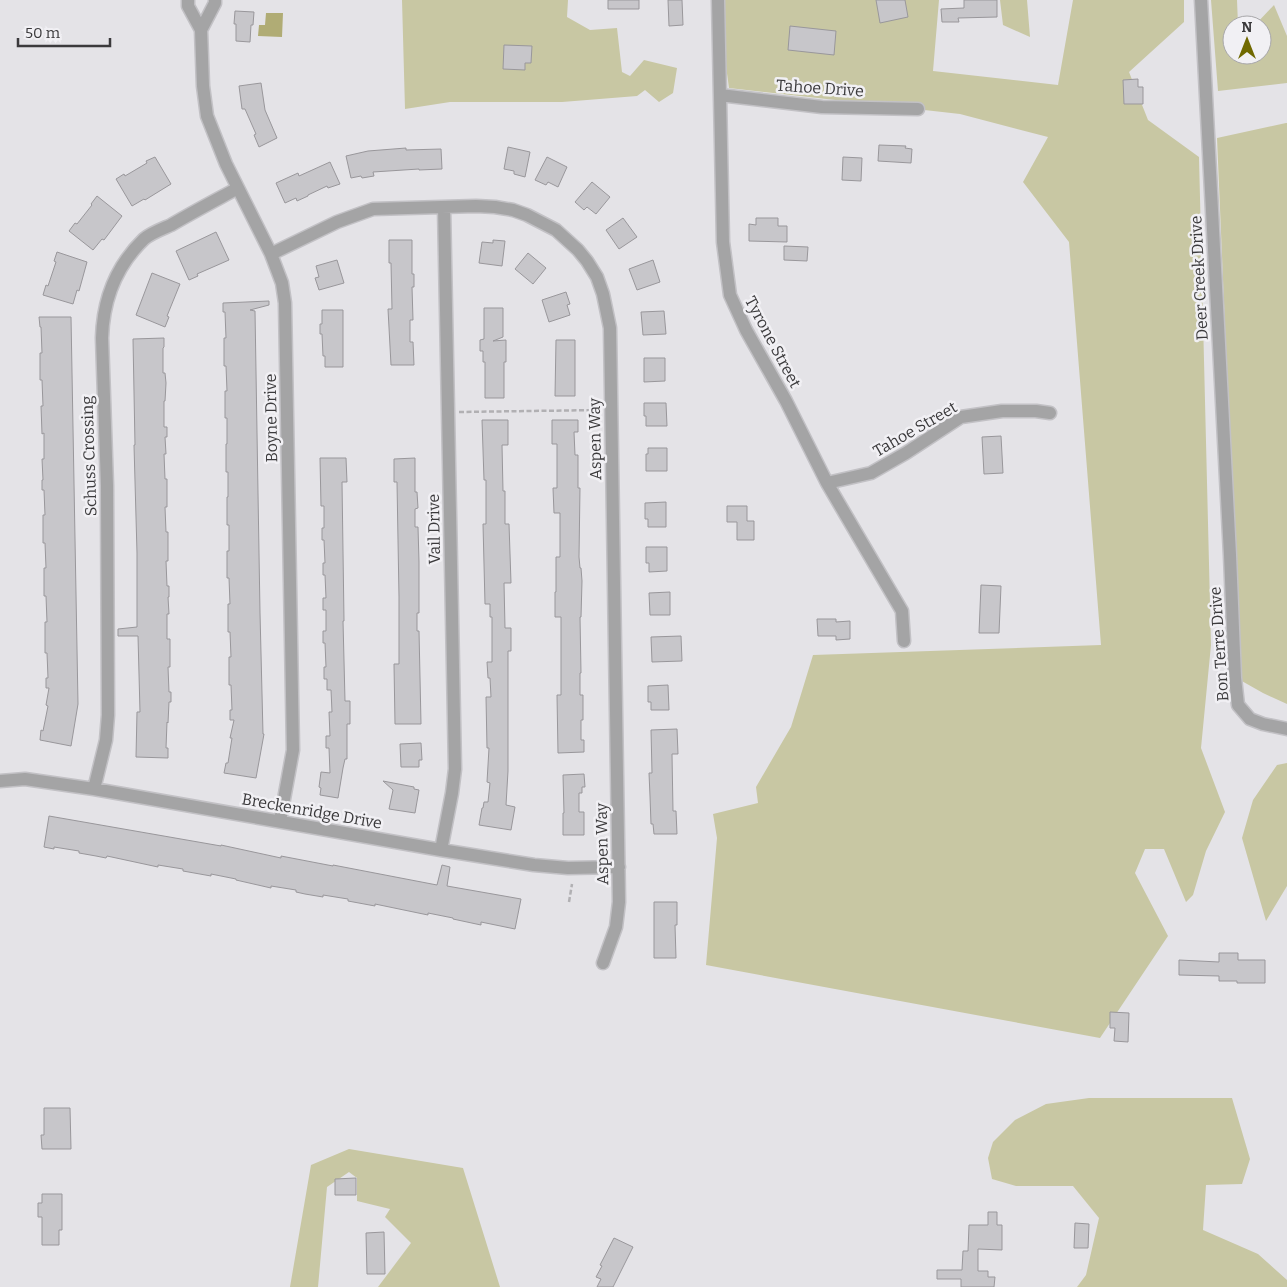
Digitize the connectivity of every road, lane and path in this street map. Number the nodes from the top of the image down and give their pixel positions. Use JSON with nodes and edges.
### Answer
{"nodes":[{"id":1,"x":188,"y":0,"type":"edge"},
{"id":2,"x":215,"y":0,"type":"edge"},
{"id":3,"x":718,"y":0,"type":"edge"},
{"id":4,"x":1201,"y":0,"type":"edge"},
{"id":5,"x":201,"y":30,"type":"junction"},
{"id":6,"x":720,"y":95,"type":"junction"},
{"id":7,"x":918,"y":109,"type":"dead end"},
{"id":8,"x":238,"y":188,"type":"junction"},
{"id":9,"x":444,"y":207,"type":"junction"},
{"id":10,"x":271,"y":254,"type":"junction"},
{"id":11,"x":602,"y":410,"type":"dead end"},
{"id":12,"x":457,"y":412,"type":"dead end"},
{"id":13,"x":1050,"y":413,"type":"dead end"},
{"id":14,"x":827,"y":483,"type":"junction"},
{"id":15,"x":1230,"y":555,"type":"joint"},
{"id":16,"x":904,"y":641,"type":"dead end"},
{"id":17,"x":1287,"y":729,"type":"edge"},
{"id":18,"x":0,"y":781,"type":"edge"},
{"id":19,"x":94,"y":789,"type":"junction"},
{"id":20,"x":280,"y":821,"type":"junction"},
{"id":21,"x":441,"y":850,"type":"junction"},
{"id":22,"x":619,"y":867,"type":"junction"},
{"id":23,"x":572,"y":884,"type":"dead end"},
{"id":24,"x":569,"y":902,"type":"dead end"},
{"id":25,"x":603,"y":963,"type":"dead end"}],
"edges":[{"from":1,"to":5,"type":"street","name":"Boyne Drive"},
{"from":2,"to":5,"type":"street","name":"Boyne Drive"},
{"from":3,"to":6,"type":"street","name":"Tyrone Street"},
{"from":4,"to":15,"type":"street","name":"Deer Creek Drive"},
{"from":5,"to":8,"type":"street","name":"Boyne Drive"},
{"from":6,"to":7,"type":"street","name":"Tahoe Drive"},
{"from":6,"to":14,"type":"street","name":"Tyrone Street"},
{"from":8,"to":10,"type":"street","name":"Boyne Drive"},
{"from":8,"to":19,"type":"street","name":"Schuss Crossing"},
{"from":9,"to":10,"type":"street","name":"Aspen Way"},
{"from":9,"to":21,"type":"street","name":"Vail Drive"},
{"from":9,"to":22,"type":"street","name":"Aspen Way"},
{"from":10,"to":20,"type":"street","name":"Boyne Drive"},
{"from":11,"to":12,"type":"path"},
{"from":13,"to":14,"type":"street","name":"Tahoe Street"},
{"from":14,"to":16,"type":"street","name":"Tyrone Street"},
{"from":15,"to":17,"type":"street","name":"Bon Terre Drive"},
{"from":18,"to":19,"type":"street","name":"Breckenridge Drive"},
{"from":19,"to":20,"type":"street","name":"Breckenridge Drive"},
{"from":20,"to":21,"type":"street","name":"Breckenridge Drive"},
{"from":21,"to":22,"type":"street","name":"Breckenridge Drive"},
{"from":22,"to":25,"type":"street","name":"Aspen Way"},
{"from":23,"to":24,"type":"path"}]}
